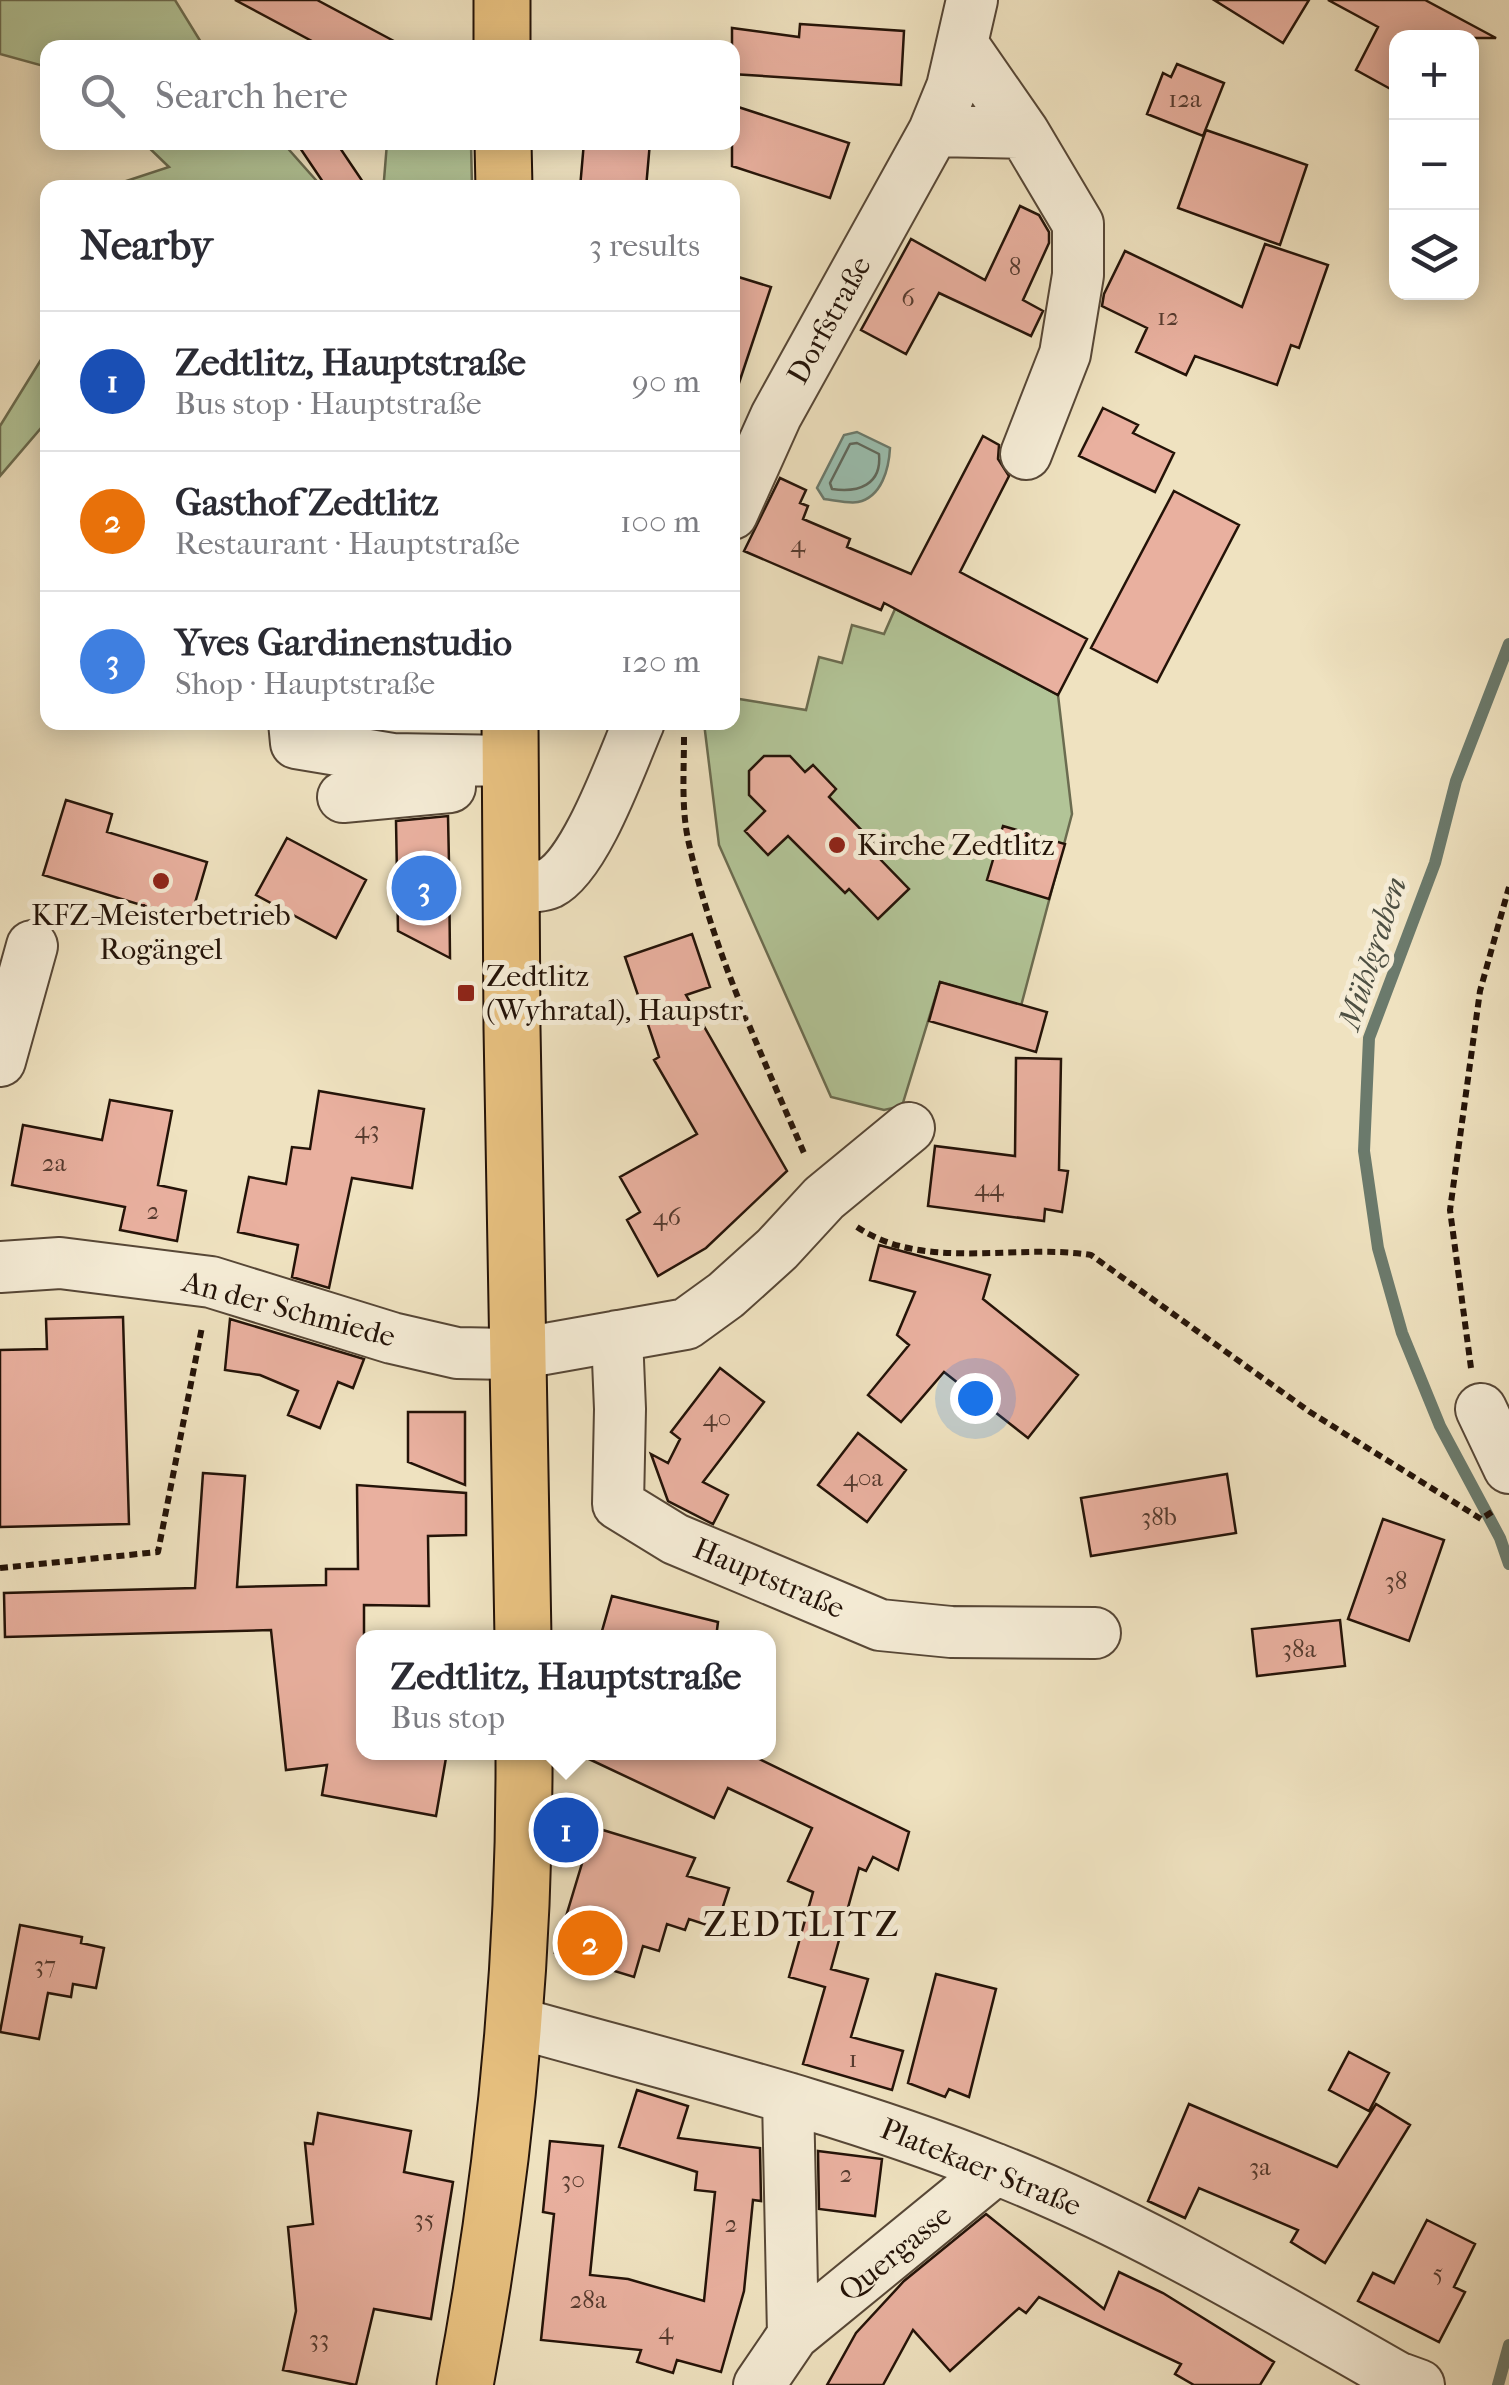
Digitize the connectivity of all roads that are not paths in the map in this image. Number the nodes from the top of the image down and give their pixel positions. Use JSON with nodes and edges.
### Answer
{"nodes":[{"id":1,"x":502,"y":0,"type":"edge"},
{"id":2,"x":968,"y":23,"type":"edge"},
{"id":3,"x":502,"y":40,"type":"edge"},
{"id":4,"x":934,"y":132,"type":"junction"},
{"id":5,"x":1024,"y":133,"type":"junction"},
{"id":6,"x":503,"y":150,"type":"edge"},
{"id":7,"x":504,"y":180,"type":"edge"},
{"id":8,"x":1026,"y":454,"type":"dead end"},
{"id":9,"x":740,"y":496,"type":"edge"},
{"id":10,"x":295,"y":730,"type":"edge"},
{"id":11,"x":635,"y":730,"type":"edge"},
{"id":12,"x":510,"y":756,"type":"edge"},
{"id":13,"x":343,"y":797,"type":"dead end"},
{"id":14,"x":512,"y":887,"type":"junction"},
{"id":15,"x":32,"y":946,"type":"dead end"},
{"id":16,"x":0,"y":1061,"type":"edge"},
{"id":17,"x":909,"y":1128,"type":"dead end"},
{"id":18,"x":0,"y":1267,"type":"edge"},
{"id":19,"x":617,"y":1336,"type":"junction"},
{"id":20,"x":517,"y":1354,"type":"junction"},
{"id":21,"x":1481,"y":1408,"type":"road end"},
{"id":22,"x":1509,"y":1468,"type":"edge"},
{"id":23,"x":523,"y":1630,"type":"edge"},
{"id":24,"x":1095,"y":1632,"type":"dead end"},
{"id":25,"x":524,"y":1760,"type":"edge"},
{"id":26,"x":514,"y":2022,"type":"junction"},
{"id":27,"x":788,"y":2098,"type":"junction"},
{"id":28,"x":996,"y":2169,"type":"junction"},
{"id":29,"x":793,"y":2335,"type":"junction"},
{"id":30,"x":464,"y":2385,"type":"edge"},
{"id":31,"x":758,"y":2385,"type":"edge"},
{"id":32,"x":1418,"y":2385,"type":"edge"}],
"edges":[{"from":1,"to":3,"type":"main road"},
{"from":2,"to":4,"type":"street","name":"Dorfstraße"},
{"from":2,"to":5,"type":"street","name":"Dorfstraße"},
{"from":4,"to":5,"type":"street"},
{"from":4,"to":9,"type":"street","name":"Dorfstraße"},
{"from":5,"to":8,"type":"street","name":"Dorfstraße"},
{"from":6,"to":7,"type":"main road"},
{"from":10,"to":12,"type":"street"},
{"from":11,"to":14,"type":"street"},
{"from":12,"to":13,"type":"street"},
{"from":12,"to":14,"type":"main road"},
{"from":14,"to":20,"type":"main road"},
{"from":15,"to":16,"type":"street"},
{"from":17,"to":19,"type":"street"},
{"from":18,"to":20,"type":"street","name":"An der Schmiede"},
{"from":19,"to":20,"type":"street"},
{"from":19,"to":24,"type":"street","name":"Hauptstraße"},
{"from":20,"to":23,"type":"main road"},
{"from":21,"to":22,"type":"street"},
{"from":25,"to":26,"type":"main road"},
{"from":26,"to":27,"type":"street","name":"Platekaer Straße"},
{"from":26,"to":30,"type":"main road"},
{"from":27,"to":28,"type":"street","name":"Platekaer Straße"},
{"from":27,"to":29,"type":"street","name":"Quergasse"},
{"from":28,"to":29,"type":"street","name":"Quergasse"},
{"from":28,"to":32,"type":"street","name":"Platekaer Straße"},
{"from":29,"to":31,"type":"street","name":"Quergasse"}]}
